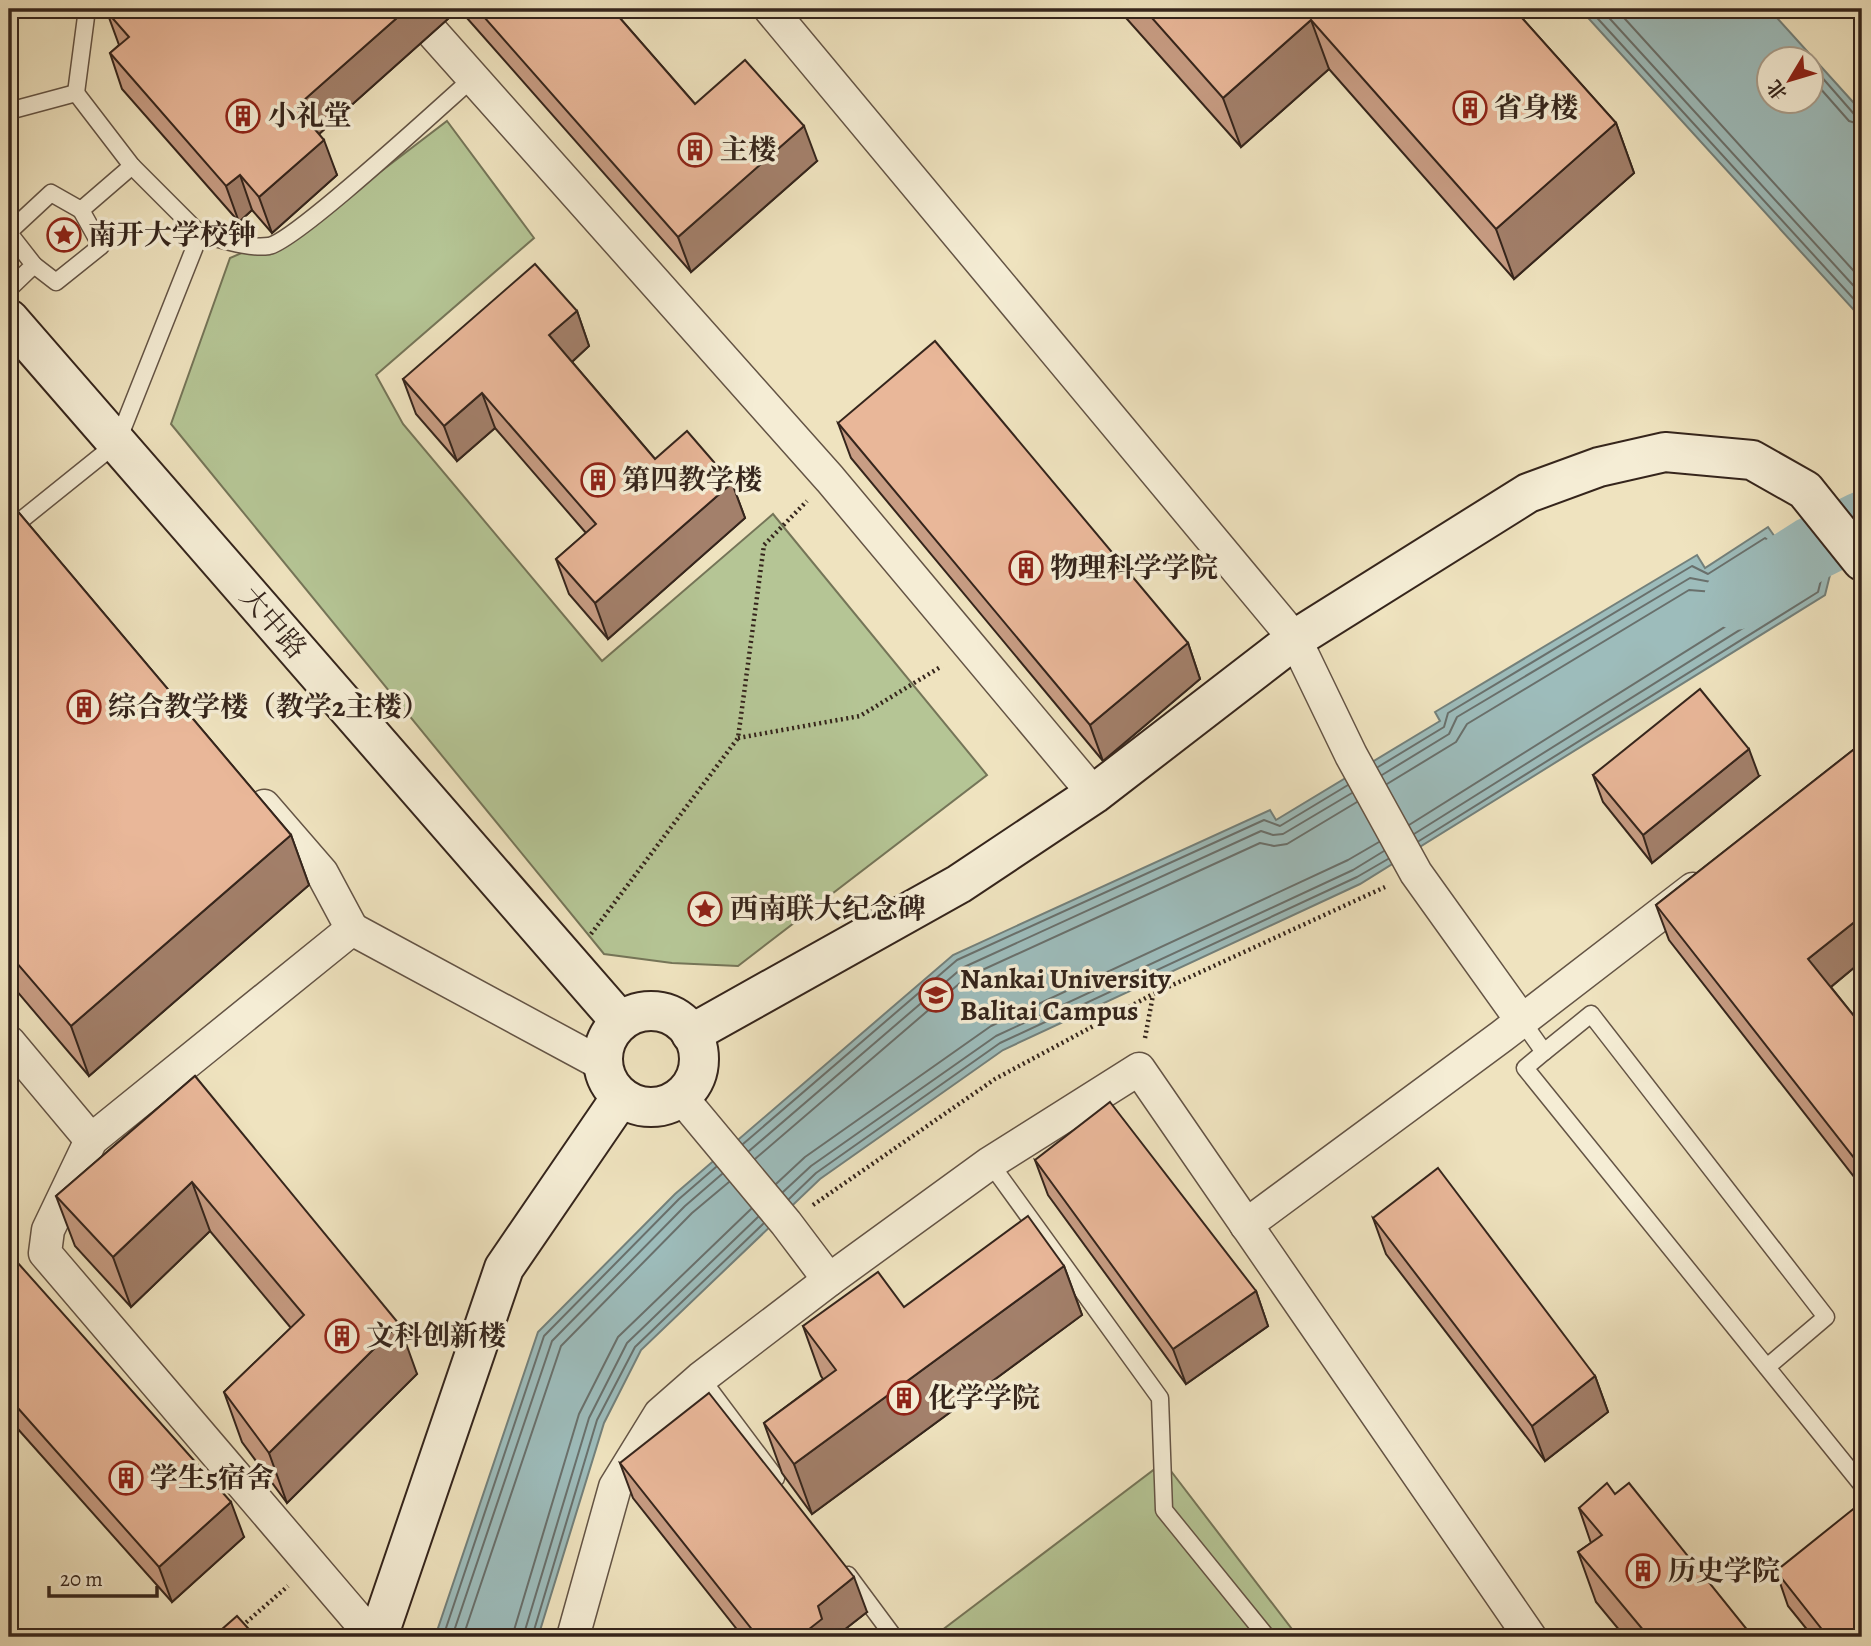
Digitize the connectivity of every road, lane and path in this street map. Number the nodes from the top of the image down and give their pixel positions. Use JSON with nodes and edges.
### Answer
{"nodes":[{"id":1,"x":87,"y":9,"type":"edge"},
{"id":2,"x":770,"y":9,"type":"edge"},
{"id":3,"x":433,"y":33,"type":"dead end"},
{"id":4,"x":473,"y":78,"type":"junction"},
{"id":5,"x":76,"y":93,"type":"junction"},
{"id":6,"x":9,"y":111,"type":"edge"},
{"id":7,"x":132,"y":166,"type":"junction"},
{"id":8,"x":81,"y":210,"type":"junction"},
{"id":9,"x":9,"y":232,"type":"edge"},
{"id":10,"x":200,"y":234,"type":"junction"},
{"id":11,"x":34,"y":265,"type":"junction"},
{"id":12,"x":9,"y":289,"type":"edge"},
{"id":13,"x":9,"y":319,"type":"edge"},
{"id":14,"x":117,"y":443,"type":"junction"},
{"id":15,"x":830,"y":479,"type":"junction"},
{"id":16,"x":22,"y":524,"type":"edge"},
{"id":17,"x":1862,"y":561,"type":"edge"},
{"id":18,"x":1295,"y":639,"type":"junction"},
{"id":19,"x":972,"y":648,"type":"junction"},
{"id":20,"x":738,"y":738,"type":"junction"},
{"id":21,"x":242,"y":780,"type":"edge"},
{"id":22,"x":1094,"y":794,"type":"junction"},
{"id":23,"x":1720,"y":868,"type":"edge"},
{"id":24,"x":1416,"y":873,"type":"junction"},
{"id":25,"x":352,"y":929,"type":"junction"},
{"id":26,"x":570,"y":963,"type":"junction"},
{"id":27,"x":1153,"y":994,"type":"junction"},
{"id":28,"x":620,"y":1021,"type":"junction"},
{"id":29,"x":1522,"y":1021,"type":"junction"},
{"id":30,"x":691,"y":1034,"type":"junction"},
{"id":31,"x":9,"y":1042,"type":"edge"},
{"id":32,"x":1545,"y":1052,"type":"junction"},
{"id":33,"x":602,"y":1064,"type":"junction"},
{"id":34,"x":1139,"y":1069,"type":"junction"},
{"id":35,"x":621,"y":1097,"type":"junction"},
{"id":36,"x":681,"y":1097,"type":"junction"},
{"id":37,"x":91,"y":1140,"type":"junction"},
{"id":38,"x":990,"y":1163,"type":"junction"},
{"id":39,"x":786,"y":1223,"type":"junction"},
{"id":40,"x":1246,"y":1224,"type":"junction"},
{"id":41,"x":829,"y":1280,"type":"junction"},
{"id":42,"x":1768,"y":1367,"type":"junction"},
{"id":43,"x":701,"y":1378,"type":"junction"},
{"id":44,"x":1862,"y":1485,"type":"edge"},
{"id":45,"x":790,"y":1497,"type":"edge"},
{"id":46,"x":838,"y":1562,"type":"edge"},
{"id":47,"x":313,"y":1565,"type":"junction"},
{"id":48,"x":240,"y":1628,"type":"edge"},
{"id":49,"x":376,"y":1637,"type":"edge"},
{"id":50,"x":573,"y":1637,"type":"edge"},
{"id":51,"x":894,"y":1637,"type":"edge"},
{"id":52,"x":1268,"y":1637,"type":"edge"},
{"id":53,"x":1530,"y":1637,"type":"edge"}],
"edges":[{"from":1,"to":5,"type":"lane"},
{"from":2,"to":18,"type":"street"},
{"from":3,"to":4,"type":"street"},
{"from":4,"to":10,"type":"lane"},
{"from":4,"to":15,"type":"street"},
{"from":5,"to":6,"type":"lane"},
{"from":5,"to":7,"type":"lane"},
{"from":7,"to":8,"type":"lane"},
{"from":7,"to":10,"type":"lane"},
{"from":8,"to":9,"type":"lane"},
{"from":8,"to":11,"type":"lane"},
{"from":9,"to":11,"type":"lane"},
{"from":10,"to":14,"type":"lane"},
{"from":11,"to":12,"type":"lane"},
{"from":13,"to":14,"type":"street","name":"大中路"},
{"from":14,"to":16,"type":"lane"},
{"from":14,"to":26,"type":"street","name":"大中路"},
{"from":15,"to":19,"type":"street"},
{"from":15,"to":20,"type":"path"},
{"from":17,"to":18,"type":"street"},
{"from":18,"to":22,"type":"street"},
{"from":18,"to":24,"type":"street"},
{"from":19,"to":20,"type":"path"},
{"from":19,"to":22,"type":"street"},
{"from":20,"to":26,"type":"path"},
{"from":21,"to":25,"type":"street"},
{"from":22,"to":30,"type":"street"},
{"from":23,"to":29,"type":"street"},
{"from":24,"to":27,"type":"path"},
{"from":24,"to":29,"type":"street"},
{"from":25,"to":33,"type":"street"},
{"from":25,"to":37,"type":"street"},
{"from":26,"to":28,"type":"street","name":"大中路"},
{"from":27,"to":34,"type":"path"},
{"from":27,"to":39,"type":"path"},
{"from":28,"to":30,"type":"street"},
{"from":28,"to":33,"type":"street"},
{"from":29,"to":32,"type":"lane"},
{"from":29,"to":40,"type":"street"},
{"from":30,"to":36,"type":"street"},
{"from":31,"to":37,"type":"street"},
{"from":32,"to":42,"type":"lane"},
{"from":32,"to":42,"type":"lane"},
{"from":33,"to":35,"type":"street"},
{"from":34,"to":38,"type":"street"},
{"from":34,"to":40,"type":"street"},
{"from":35,"to":36,"type":"street"},
{"from":35,"to":49,"type":"street"},
{"from":36,"to":39,"type":"street"},
{"from":37,"to":47,"type":"street"},
{"from":38,"to":41,"type":"street"},
{"from":38,"to":52,"type":"lane"},
{"from":39,"to":41,"type":"street"},
{"from":40,"to":53,"type":"street"},
{"from":41,"to":43,"type":"street"},
{"from":42,"to":44,"type":"lane"},
{"from":43,"to":45,"type":"lane"},
{"from":43,"to":50,"type":"street"},
{"from":46,"to":51,"type":"lane"},
{"from":47,"to":48,"type":"path"},
{"from":47,"to":49,"type":"street"}]}
